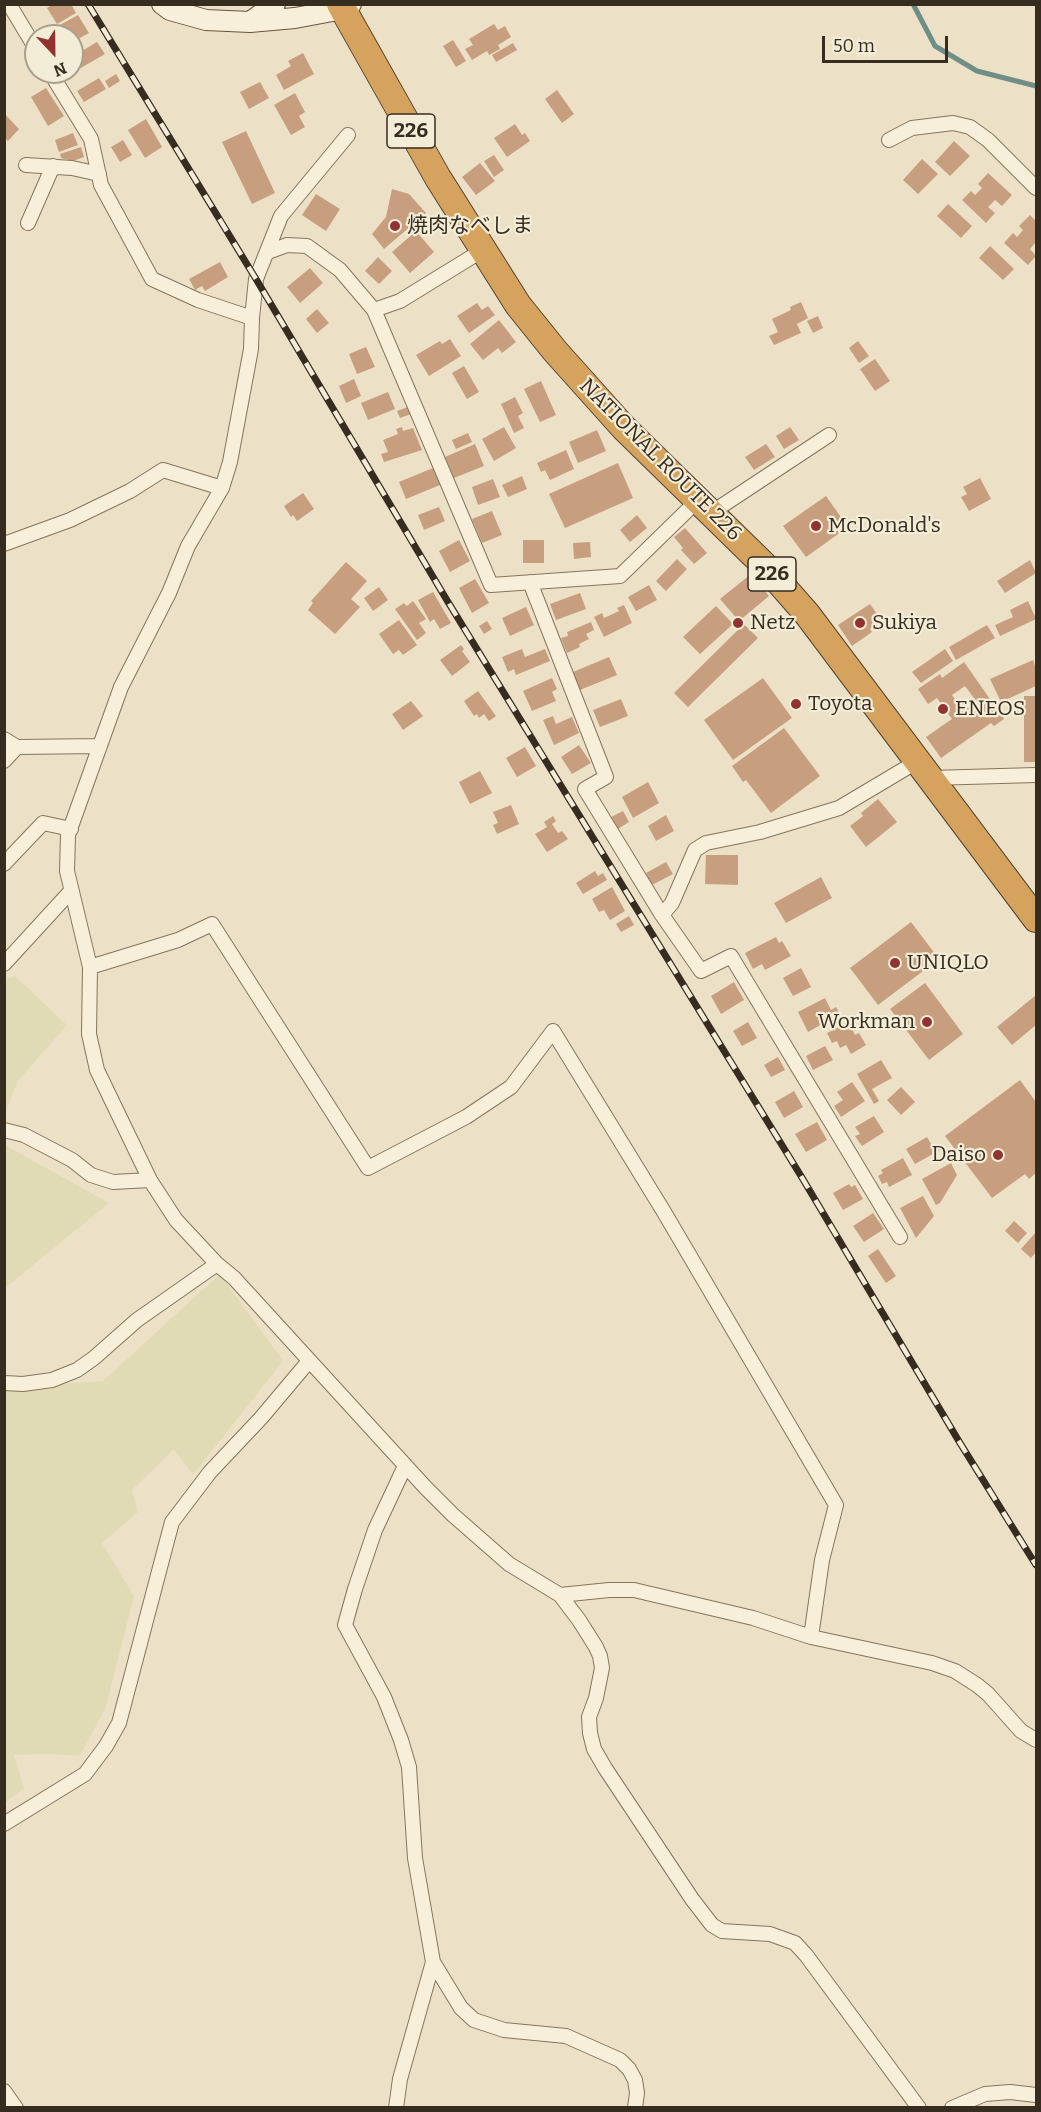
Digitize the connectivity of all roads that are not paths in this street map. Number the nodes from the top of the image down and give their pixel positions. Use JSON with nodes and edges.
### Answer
{"nodes":[{"id":1,"x":9,"y":4,"type":"edge"},
{"id":2,"x":162,"y":4,"type":"edge"},
{"id":3,"x":275,"y":4,"type":"edge"},
{"id":4,"x":344,"y":6,"type":"edge"},
{"id":5,"x":250,"y":22,"type":"junction"},
{"id":6,"x":24,"y":29,"type":"edge"},
{"id":7,"x":57,"y":84,"type":"edge"},
{"id":8,"x":348,"y":135,"type":"dead end"},
{"id":9,"x":889,"y":140,"type":"dead end"},
{"id":10,"x":26,"y":165,"type":"dead end"},
{"id":11,"x":53,"y":166,"type":"junction"},
{"id":12,"x":99,"y":174,"type":"junction"},
{"id":13,"x":1036,"y":188,"type":"edge"},
{"id":14,"x":28,"y":223,"type":"dead end"},
{"id":15,"x":483,"y":250,"type":"junction"},
{"id":16,"x":268,"y":252,"type":"junction"},
{"id":17,"x":374,"y":310,"type":"junction"},
{"id":18,"x":252,"y":318,"type":"junction"},
{"id":19,"x":829,"y":435,"type":"dead end"},
{"id":20,"x":222,"y":488,"type":"junction"},
{"id":21,"x":705,"y":507,"type":"junction"},
{"id":22,"x":4,"y":544,"type":"edge"},
{"id":23,"x":530,"y":582,"type":"junction"},
{"id":24,"x":4,"y":739,"type":"edge"},
{"id":25,"x":100,"y":746,"type":"junction"},
{"id":26,"x":17,"y":747,"type":"junction"},
{"id":27,"x":4,"y":761,"type":"edge"},
{"id":28,"x":925,"y":770,"type":"junction"},
{"id":29,"x":1036,"y":775,"type":"edge"},
{"id":30,"x":71,"y":828,"type":"junction"},
{"id":31,"x":4,"y":864,"type":"edge"},
{"id":32,"x":71,"y":891,"type":"junction"},
{"id":33,"x":662,"y":915,"type":"junction"},
{"id":34,"x":1036,"y":919,"type":"edge"},
{"id":35,"x":4,"y":964,"type":"edge"},
{"id":36,"x":90,"y":967,"type":"junction"},
{"id":37,"x":4,"y":1130,"type":"edge"},
{"id":38,"x":150,"y":1180,"type":"junction"},
{"id":39,"x":900,"y":1237,"type":"dead end"},
{"id":40,"x":217,"y":1264,"type":"junction"},
{"id":41,"x":309,"y":1361,"type":"junction"},
{"id":42,"x":4,"y":1383,"type":"edge"},
{"id":43,"x":405,"y":1466,"type":"junction"},
{"id":44,"x":560,"y":1595,"type":"junction"},
{"id":45,"x":811,"y":1637,"type":"junction"},
{"id":46,"x":1036,"y":1740,"type":"edge"},
{"id":47,"x":4,"y":1824,"type":"edge"},
{"id":48,"x":433,"y":1962,"type":"junction"},
{"id":49,"x":4,"y":2091,"type":"edge"},
{"id":50,"x":1036,"y":2095,"type":"edge"},
{"id":51,"x":15,"y":2108,"type":"edge"},
{"id":52,"x":396,"y":2108,"type":"edge"},
{"id":53,"x":635,"y":2108,"type":"edge"},
{"id":54,"x":918,"y":2108,"type":"edge"},
{"id":55,"x":952,"y":2108,"type":"edge"}],
"edges":[{"from":1,"to":6,"type":"street"},
{"from":2,"to":5,"type":"street"},
{"from":3,"to":5,"type":"street"},
{"from":4,"to":5,"type":"street"},
{"from":4,"to":15,"type":"highway","name":"NATIONAL ROUTE 226","number":"226"},
{"from":7,"to":12,"type":"street"},
{"from":8,"to":16,"type":"street"},
{"from":9,"to":13,"type":"street"},
{"from":10,"to":11,"type":"street"},
{"from":11,"to":12,"type":"street"},
{"from":11,"to":14,"type":"street"},
{"from":12,"to":18,"type":"street"},
{"from":15,"to":17,"type":"street"},
{"from":15,"to":21,"type":"highway","name":"NATIONAL ROUTE 226","number":"226"},
{"from":16,"to":17,"type":"street"},
{"from":16,"to":18,"type":"street"},
{"from":17,"to":23,"type":"street"},
{"from":18,"to":20,"type":"street"},
{"from":19,"to":21,"type":"street"},
{"from":20,"to":22,"type":"street"},
{"from":20,"to":25,"type":"street"},
{"from":21,"to":23,"type":"street"},
{"from":21,"to":28,"type":"highway","name":"NATIONAL ROUTE 226","number":"226"},
{"from":23,"to":33,"type":"street"},
{"from":24,"to":26,"type":"street"},
{"from":25,"to":26,"type":"street"},
{"from":25,"to":30,"type":"street"},
{"from":26,"to":27,"type":"street"},
{"from":28,"to":29,"type":"street"},
{"from":28,"to":33,"type":"street"},
{"from":28,"to":34,"type":"highway","name":"NATIONAL ROUTE 226","number":"226"},
{"from":30,"to":31,"type":"street"},
{"from":30,"to":32,"type":"street"},
{"from":32,"to":35,"type":"street"},
{"from":32,"to":36,"type":"street"},
{"from":33,"to":39,"type":"street"},
{"from":36,"to":38,"type":"street"},
{"from":36,"to":45,"type":"street"},
{"from":37,"to":38,"type":"street"},
{"from":38,"to":40,"type":"street"},
{"from":40,"to":41,"type":"street"},
{"from":40,"to":42,"type":"street"},
{"from":41,"to":43,"type":"street"},
{"from":41,"to":47,"type":"street"},
{"from":43,"to":44,"type":"street"},
{"from":43,"to":48,"type":"street"},
{"from":44,"to":45,"type":"street"},
{"from":44,"to":54,"type":"street"},
{"from":45,"to":46,"type":"street"},
{"from":48,"to":52,"type":"street"},
{"from":48,"to":53,"type":"street"},
{"from":49,"to":51,"type":"street"},
{"from":50,"to":55,"type":"street"}]}
